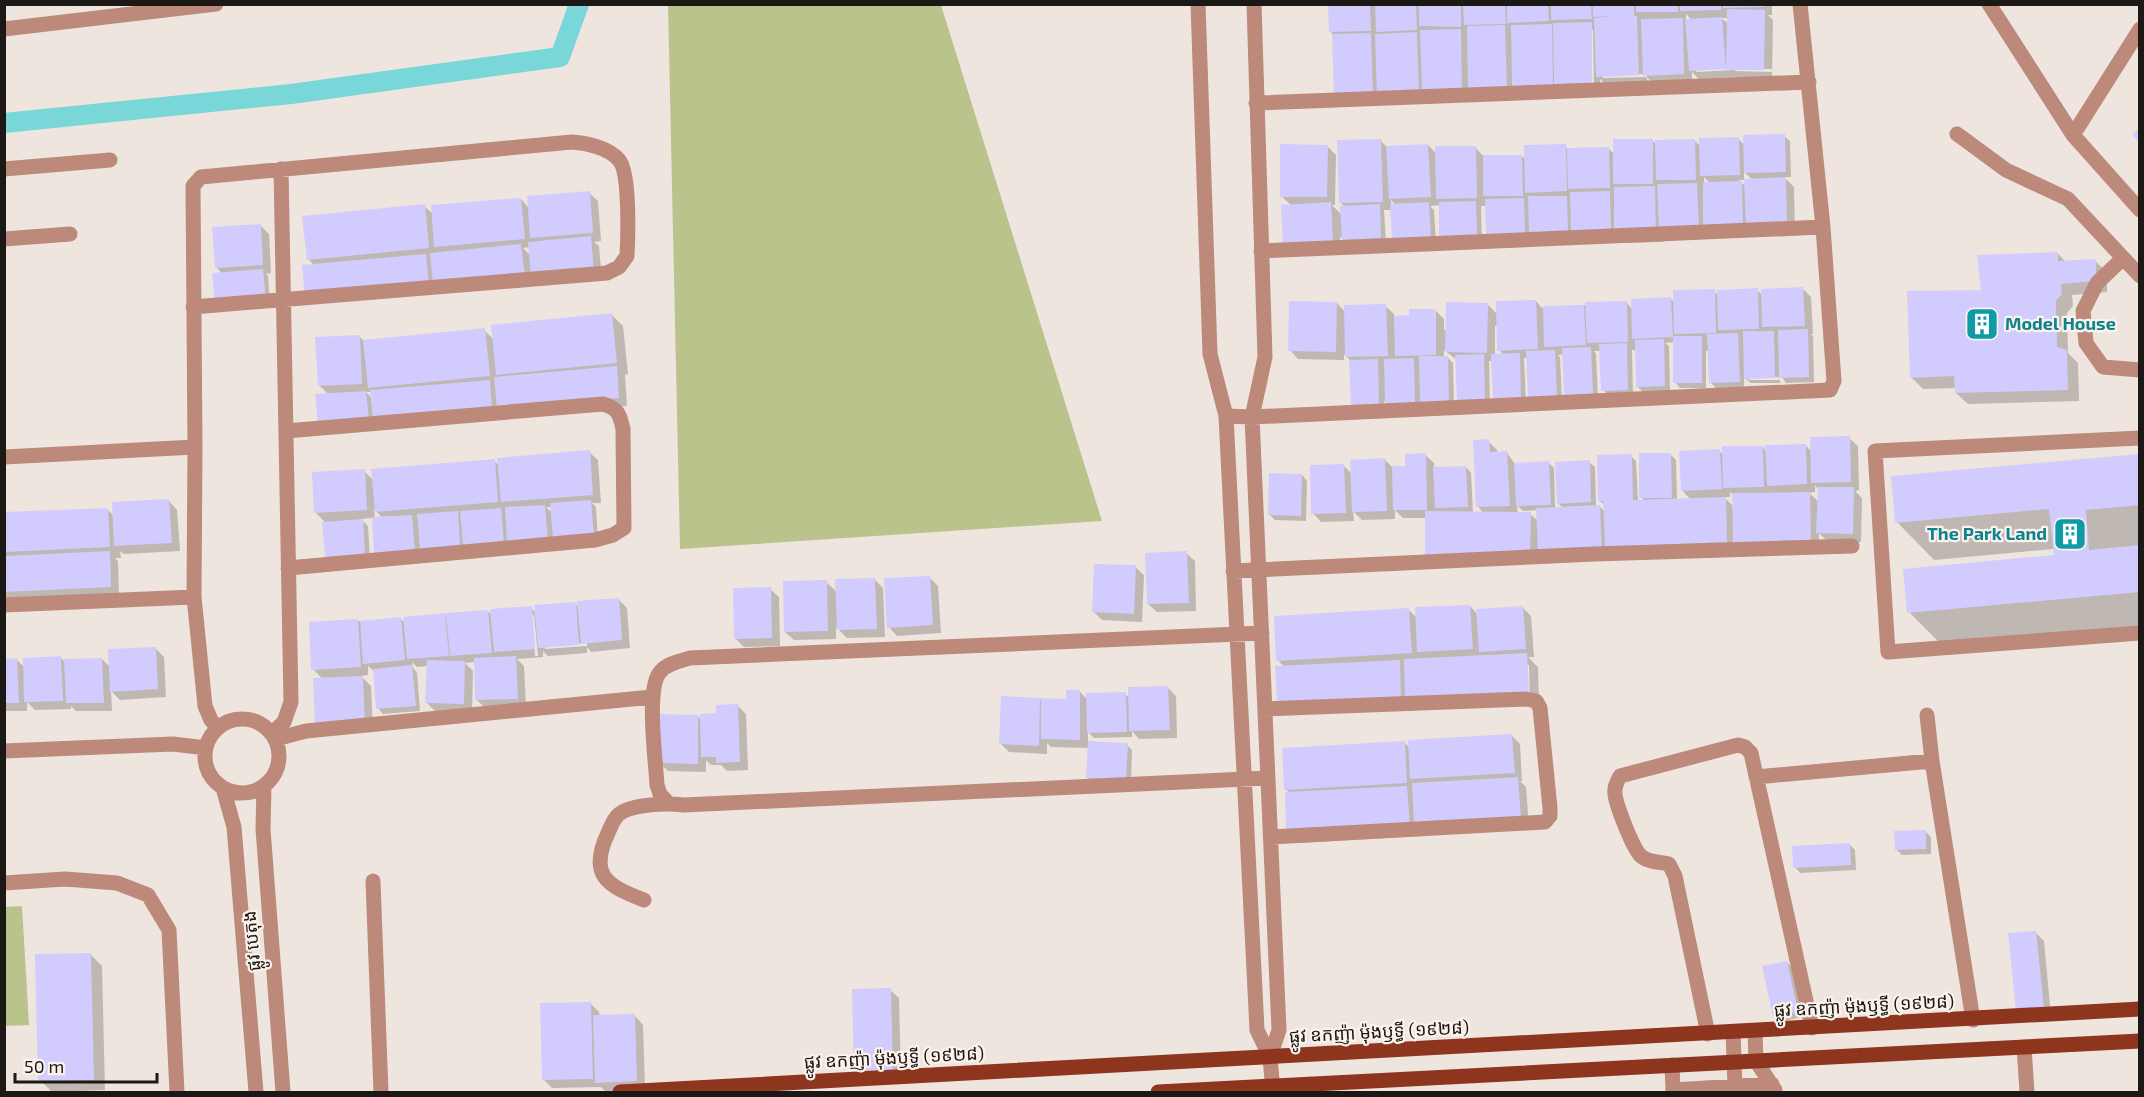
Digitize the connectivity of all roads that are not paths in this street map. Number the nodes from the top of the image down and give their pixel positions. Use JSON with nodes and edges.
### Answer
{"nodes":[{"id":1,"x":216,"y":4,"type":"edge"},
{"id":2,"x":1198,"y":4,"type":"edge"},
{"id":3,"x":1254,"y":4,"type":"edge"},
{"id":4,"x":1800,"y":4,"type":"edge"},
{"id":5,"x":1989,"y":4,"type":"edge"},
{"id":6,"x":2139,"y":28,"type":"edge"},
{"id":7,"x":4,"y":29,"type":"edge"},
{"id":8,"x":1809,"y":82,"type":"junction"},
{"id":9,"x":1256,"y":103,"type":"junction"},
{"id":10,"x":1957,"y":134,"type":"dead end"},
{"id":11,"x":2073,"y":135,"type":"junction"},
{"id":12,"x":110,"y":160,"type":"dead end"},
{"id":13,"x":4,"y":169,"type":"edge"},
{"id":14,"x":280,"y":169,"type":"junction"},
{"id":15,"x":2139,"y":210,"type":"edge"},
{"id":16,"x":1823,"y":227,"type":"junction"},
{"id":17,"x":70,"y":234,"type":"dead end"},
{"id":18,"x":4,"y":239,"type":"edge"},
{"id":19,"x":1261,"y":251,"type":"junction"},
{"id":20,"x":2122,"y":259,"type":"junction"},
{"id":21,"x":2139,"y":276,"type":"edge"},
{"id":22,"x":283,"y":300,"type":"junction"},
{"id":23,"x":194,"y":307,"type":"junction"},
{"id":24,"x":2139,"y":370,"type":"edge"},
{"id":25,"x":1226,"y":416,"type":"junction"},
{"id":26,"x":1252,"y":417,"type":"junction"},
{"id":27,"x":286,"y":431,"type":"junction"},
{"id":28,"x":2139,"y":438,"type":"edge"},
{"id":29,"x":195,"y":447,"type":"junction"},
{"id":30,"x":4,"y":457,"type":"edge"},
{"id":31,"x":1852,"y":546,"type":"dead end"},
{"id":32,"x":288,"y":568,"type":"junction"},
{"id":33,"x":1259,"y":570,"type":"junction"},
{"id":34,"x":1233,"y":571,"type":"junction"},
{"id":35,"x":194,"y":597,"type":"junction"},
{"id":36,"x":4,"y":605,"type":"edge"},
{"id":37,"x":1236,"y":633,"type":"junction"},
{"id":38,"x":1262,"y":633,"type":"junction"},
{"id":39,"x":2139,"y":633,"type":"edge"},
{"id":40,"x":652,"y":697,"type":"junction"},
{"id":41,"x":1265,"y":709,"type":"junction"},
{"id":42,"x":1927,"y":715,"type":"dead end"},
{"id":43,"x":215,"y":730,"type":"junction"},
{"id":44,"x":274,"y":736,"type":"junction"},
{"id":45,"x":206,"y":748,"type":"junction"},
{"id":46,"x":4,"y":751,"type":"edge"},
{"id":47,"x":1932,"y":761,"type":"junction"},
{"id":48,"x":1756,"y":777,"type":"junction"},
{"id":49,"x":1244,"y":778,"type":"junction"},
{"id":50,"x":1268,"y":778,"type":"junction"},
{"id":51,"x":264,"y":786,"type":"junction"},
{"id":52,"x":223,"y":788,"type":"junction"},
{"id":53,"x":668,"y":803,"type":"junction"},
{"id":54,"x":1271,"y":837,"type":"junction"},
{"id":55,"x":373,"y":881,"type":"dead end"},
{"id":56,"x":4,"y":883,"type":"edge"},
{"id":57,"x":644,"y":900,"type":"dead end"},
{"id":58,"x":2139,"y":1009,"type":"edge"},
{"id":59,"x":1973,"y":1020,"type":"junction"},
{"id":60,"x":1812,"y":1028,"type":"junction"},
{"id":61,"x":1755,"y":1031,"type":"junction"},
{"id":62,"x":1733,"y":1032,"type":"junction"},
{"id":63,"x":1708,"y":1034,"type":"junction"},
{"id":64,"x":2139,"y":1041,"type":"edge"},
{"id":65,"x":2024,"y":1047,"type":"junction"},
{"id":66,"x":1270,"y":1057,"type":"junction"},
{"id":67,"x":1756,"y":1061,"type":"junction"},
{"id":68,"x":1734,"y":1062,"type":"junction"},
{"id":69,"x":1672,"y":1065,"type":"junction"},
{"id":70,"x":1735,"y":1086,"type":"junction"},
{"id":71,"x":1774,"y":1088,"type":"edge"},
{"id":72,"x":1272,"y":1089,"type":"edge"},
{"id":73,"x":177,"y":1092,"type":"edge"},
{"id":74,"x":256,"y":1092,"type":"edge"},
{"id":75,"x":283,"y":1092,"type":"edge"},
{"id":76,"x":381,"y":1092,"type":"edge"},
{"id":77,"x":620,"y":1092,"type":"edge"},
{"id":78,"x":1158,"y":1092,"type":"edge"},
{"id":79,"x":2027,"y":1092,"type":"edge"}],
"edges":[{"from":1,"to":7,"type":"street"},
{"from":2,"to":25,"type":"street"},
{"from":3,"to":9,"type":"street"},
{"from":4,"to":8,"type":"street"},
{"from":5,"to":11,"type":"street"},
{"from":6,"to":11,"type":"street"},
{"from":8,"to":9,"type":"street"},
{"from":8,"to":16,"type":"street"},
{"from":9,"to":19,"type":"street"},
{"from":10,"to":20,"type":"street"},
{"from":11,"to":15,"type":"street"},
{"from":12,"to":13,"type":"street"},
{"from":14,"to":22,"type":"street"},
{"from":14,"to":22,"type":"street"},
{"from":14,"to":23,"type":"street"},
{"from":16,"to":19,"type":"street"},
{"from":16,"to":26,"type":"street"},
{"from":17,"to":18,"type":"street"},
{"from":19,"to":26,"type":"street"},
{"from":20,"to":21,"type":"street"},
{"from":20,"to":24,"type":"street"},
{"from":22,"to":23,"type":"street"},
{"from":22,"to":27,"type":"street"},
{"from":23,"to":29,"type":"street"},
{"from":25,"to":26,"type":"street"},
{"from":25,"to":34,"type":"street"},
{"from":26,"to":33,"type":"street"},
{"from":27,"to":32,"type":"street"},
{"from":27,"to":32,"type":"street"},
{"from":28,"to":39,"type":"street"},
{"from":29,"to":30,"type":"street"},
{"from":29,"to":35,"type":"street"},
{"from":31,"to":33,"type":"street"},
{"from":32,"to":44,"type":"street"},
{"from":33,"to":34,"type":"street"},
{"from":33,"to":38,"type":"street"},
{"from":34,"to":37,"type":"street"},
{"from":35,"to":36,"type":"street"},
{"from":35,"to":43,"type":"street"},
{"from":37,"to":38,"type":"street"},
{"from":37,"to":40,"type":"street"},
{"from":37,"to":49,"type":"street"},
{"from":38,"to":41,"type":"street"},
{"from":40,"to":44,"type":"street"},
{"from":40,"to":53,"type":"street"},
{"from":41,"to":50,"type":"street"},
{"from":41,"to":54,"type":"street"},
{"from":42,"to":47,"type":"street"},
{"from":43,"to":44,"type":"street"},
{"from":43,"to":45,"type":"street"},
{"from":44,"to":51,"type":"street"},
{"from":45,"to":46,"type":"street"},
{"from":45,"to":52,"type":"street"},
{"from":47,"to":48,"type":"street"},
{"from":47,"to":59,"type":"street"},
{"from":48,"to":60,"type":"street"},
{"from":48,"to":63,"type":"street"},
{"from":49,"to":50,"type":"street"},
{"from":49,"to":53,"type":"street"},
{"from":49,"to":66,"type":"street"},
{"from":50,"to":54,"type":"street"},
{"from":51,"to":52,"type":"street"},
{"from":51,"to":75,"type":"street","name":"ផ្លូវ បេតុង"},
{"from":52,"to":74,"type":"street","name":"ផ្លូវ បេតុង"},
{"from":53,"to":57,"type":"street"},
{"from":54,"to":66,"type":"street"},
{"from":55,"to":76,"type":"street"},
{"from":56,"to":73,"type":"street"},
{"from":58,"to":59,"type":"main road","name":"ផ្លូវ ឧកញ៉ា ម៉ុងឫទ្ធី (១៩២៨)"},
{"from":59,"to":60,"type":"main road","name":"ផ្លូវ ឧកញ៉ា ម៉ុងឫទ្ធី (១៩២៨)"},
{"from":60,"to":61,"type":"main road","name":"ផ្លូវ ឧកញ៉ា ម៉ុងឫទ្ធី (១៩២៨)"},
{"from":61,"to":62,"type":"main road","name":"ផ្លូវ ឧកញ៉ា ម៉ុងឫទ្ធី (១៩២៨)"},
{"from":61,"to":67,"type":"street"},
{"from":62,"to":63,"type":"main road","name":"ផ្លូវ ឧកញ៉ា ម៉ុងឫទ្ធី (១៩២៨)"},
{"from":62,"to":68,"type":"street"},
{"from":63,"to":66,"type":"main road","name":"ផ្លូវ ឧកញ៉ា ម៉ុងឫទ្ធី (១៩២៨)"},
{"from":64,"to":65,"type":"main road"},
{"from":65,"to":67,"type":"main road"},
{"from":65,"to":79,"type":"street"},
{"from":66,"to":72,"type":"street"},
{"from":66,"to":77,"type":"main road","name":"ផ្លូវ ឧកញ៉ា ម៉ុងឫទ្ធី (១៩២៨)"},
{"from":67,"to":68,"type":"main road"},
{"from":67,"to":71,"type":"street"},
{"from":68,"to":69,"type":"main road"},
{"from":68,"to":70,"type":"street"},
{"from":69,"to":70,"type":"street"},
{"from":69,"to":72,"type":"main road"},
{"from":70,"to":71,"type":"street"},
{"from":72,"to":78,"type":"main road"}]}
